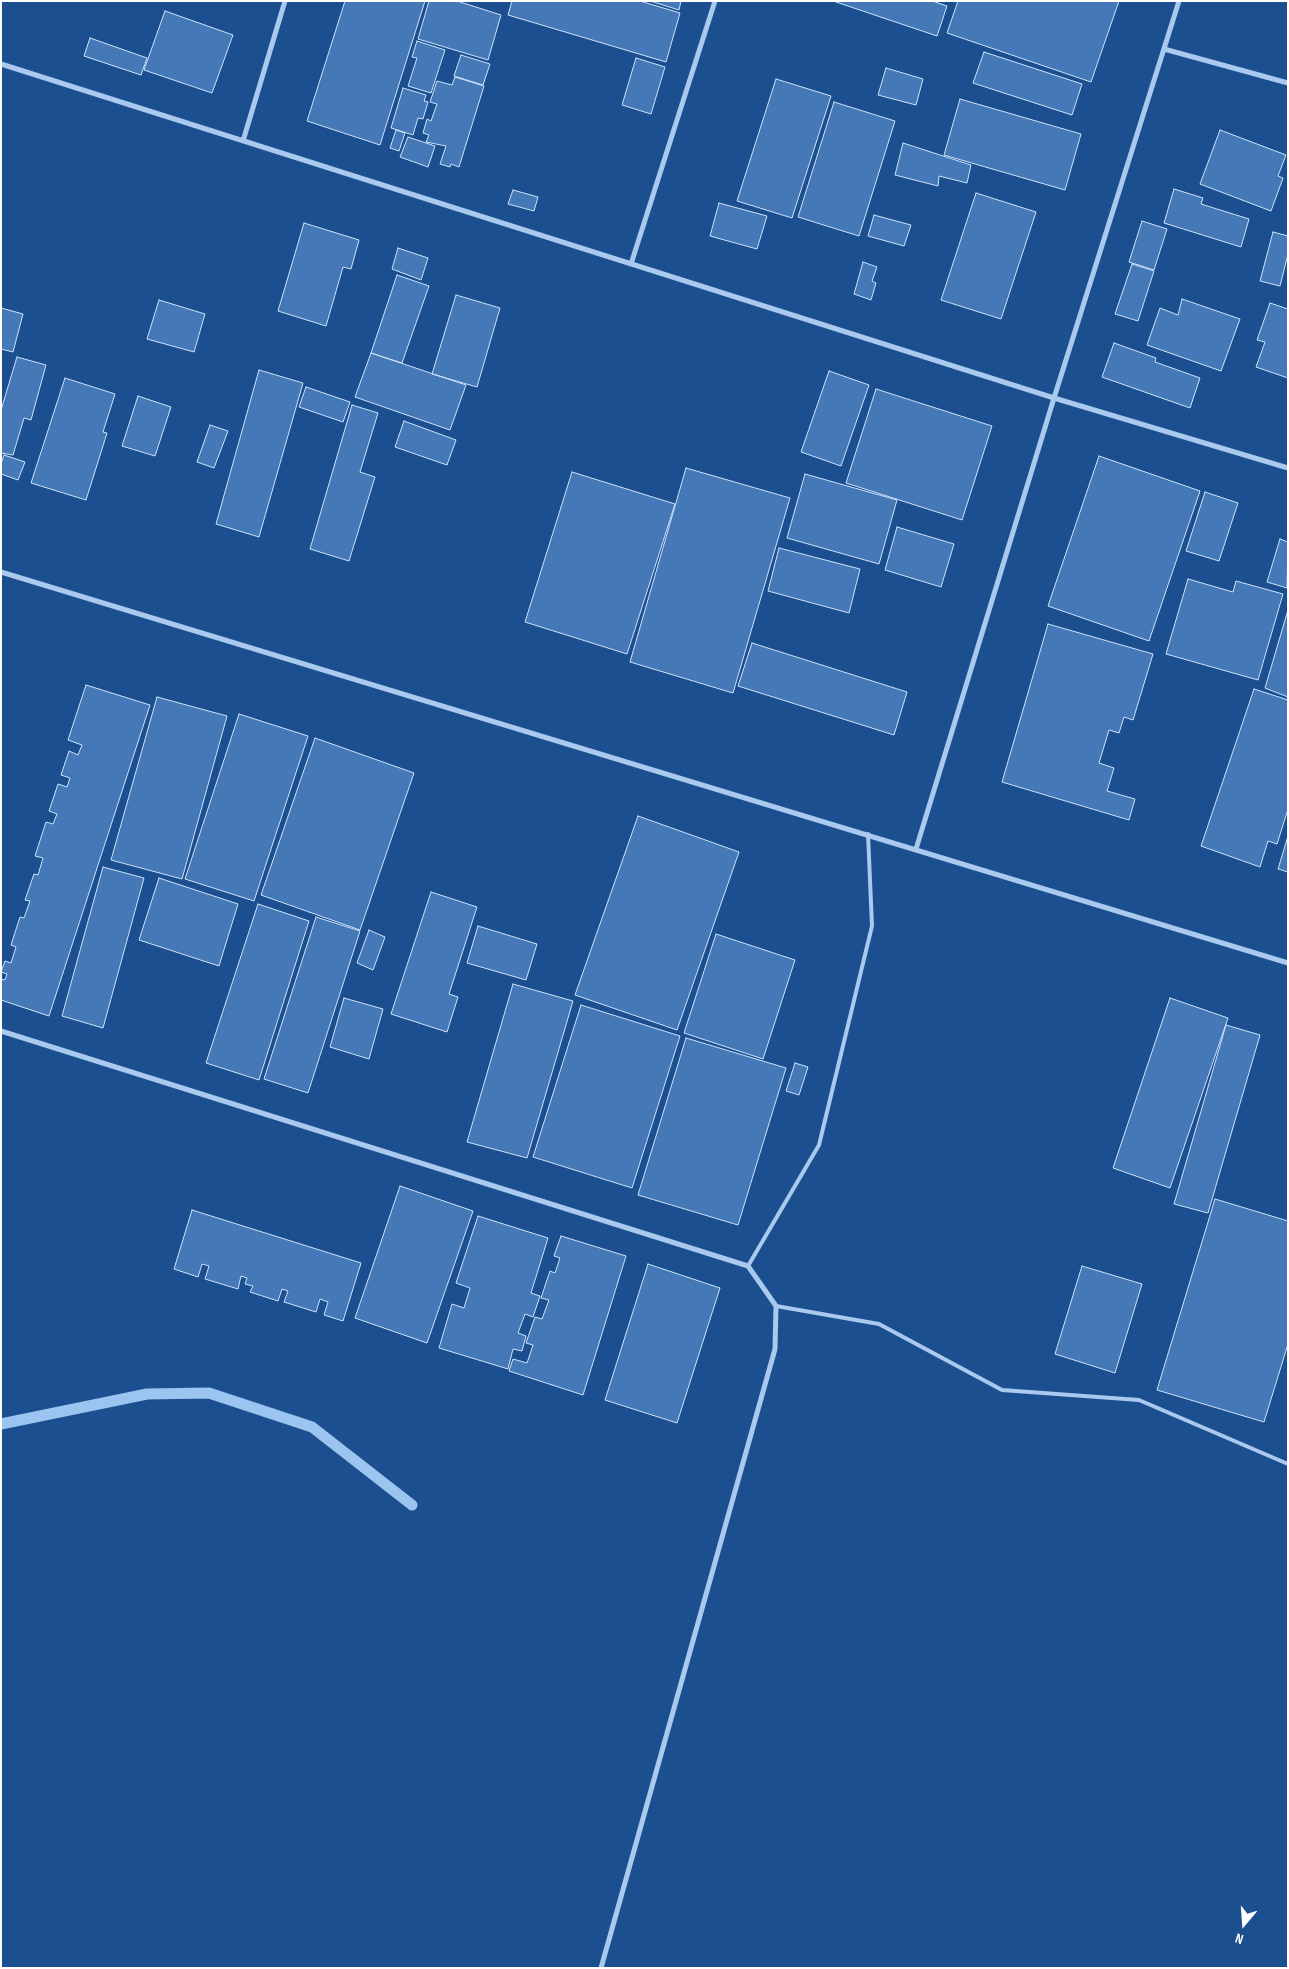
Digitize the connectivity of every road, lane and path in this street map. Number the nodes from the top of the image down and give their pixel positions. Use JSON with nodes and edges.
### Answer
{"nodes":[{"id":1,"x":285,"y":1,"type":"edge"},
{"id":2,"x":715,"y":1,"type":"edge"},
{"id":3,"x":1179,"y":1,"type":"edge"},
{"id":4,"x":1164,"y":49,"type":"junction"},
{"id":5,"x":1,"y":64,"type":"edge"},
{"id":6,"x":1288,"y":83,"type":"edge"},
{"id":7,"x":243,"y":141,"type":"junction"},
{"id":8,"x":631,"y":264,"type":"junction"},
{"id":9,"x":1054,"y":398,"type":"junction"},
{"id":10,"x":1288,"y":468,"type":"edge"},
{"id":11,"x":1,"y":572,"type":"edge"},
{"id":12,"x":868,"y":834,"type":"junction"},
{"id":13,"x":916,"y":849,"type":"junction"},
{"id":14,"x":1288,"y":963,"type":"edge"},
{"id":15,"x":1,"y":1031,"type":"edge"},
{"id":16,"x":748,"y":1266,"type":"junction"},
{"id":17,"x":776,"y":1306,"type":"junction"},
{"id":18,"x":1288,"y":1464,"type":"edge"},
{"id":19,"x":601,"y":1968,"type":"edge"}],
"edges":[{"from":1,"to":7,"type":"street"},
{"from":2,"to":8,"type":"street"},
{"from":3,"to":4,"type":"street"},
{"from":4,"to":6,"type":"street"},
{"from":4,"to":9,"type":"street"},
{"from":5,"to":7,"type":"street"},
{"from":7,"to":8,"type":"street"},
{"from":8,"to":9,"type":"street"},
{"from":9,"to":10,"type":"street"},
{"from":9,"to":13,"type":"street"},
{"from":11,"to":12,"type":"street"},
{"from":12,"to":13,"type":"street"},
{"from":12,"to":16,"type":"lane"},
{"from":13,"to":14,"type":"street"},
{"from":15,"to":16,"type":"street"},
{"from":16,"to":17,"type":"street"},
{"from":17,"to":18,"type":"lane"},
{"from":17,"to":19,"type":"street"}]}
